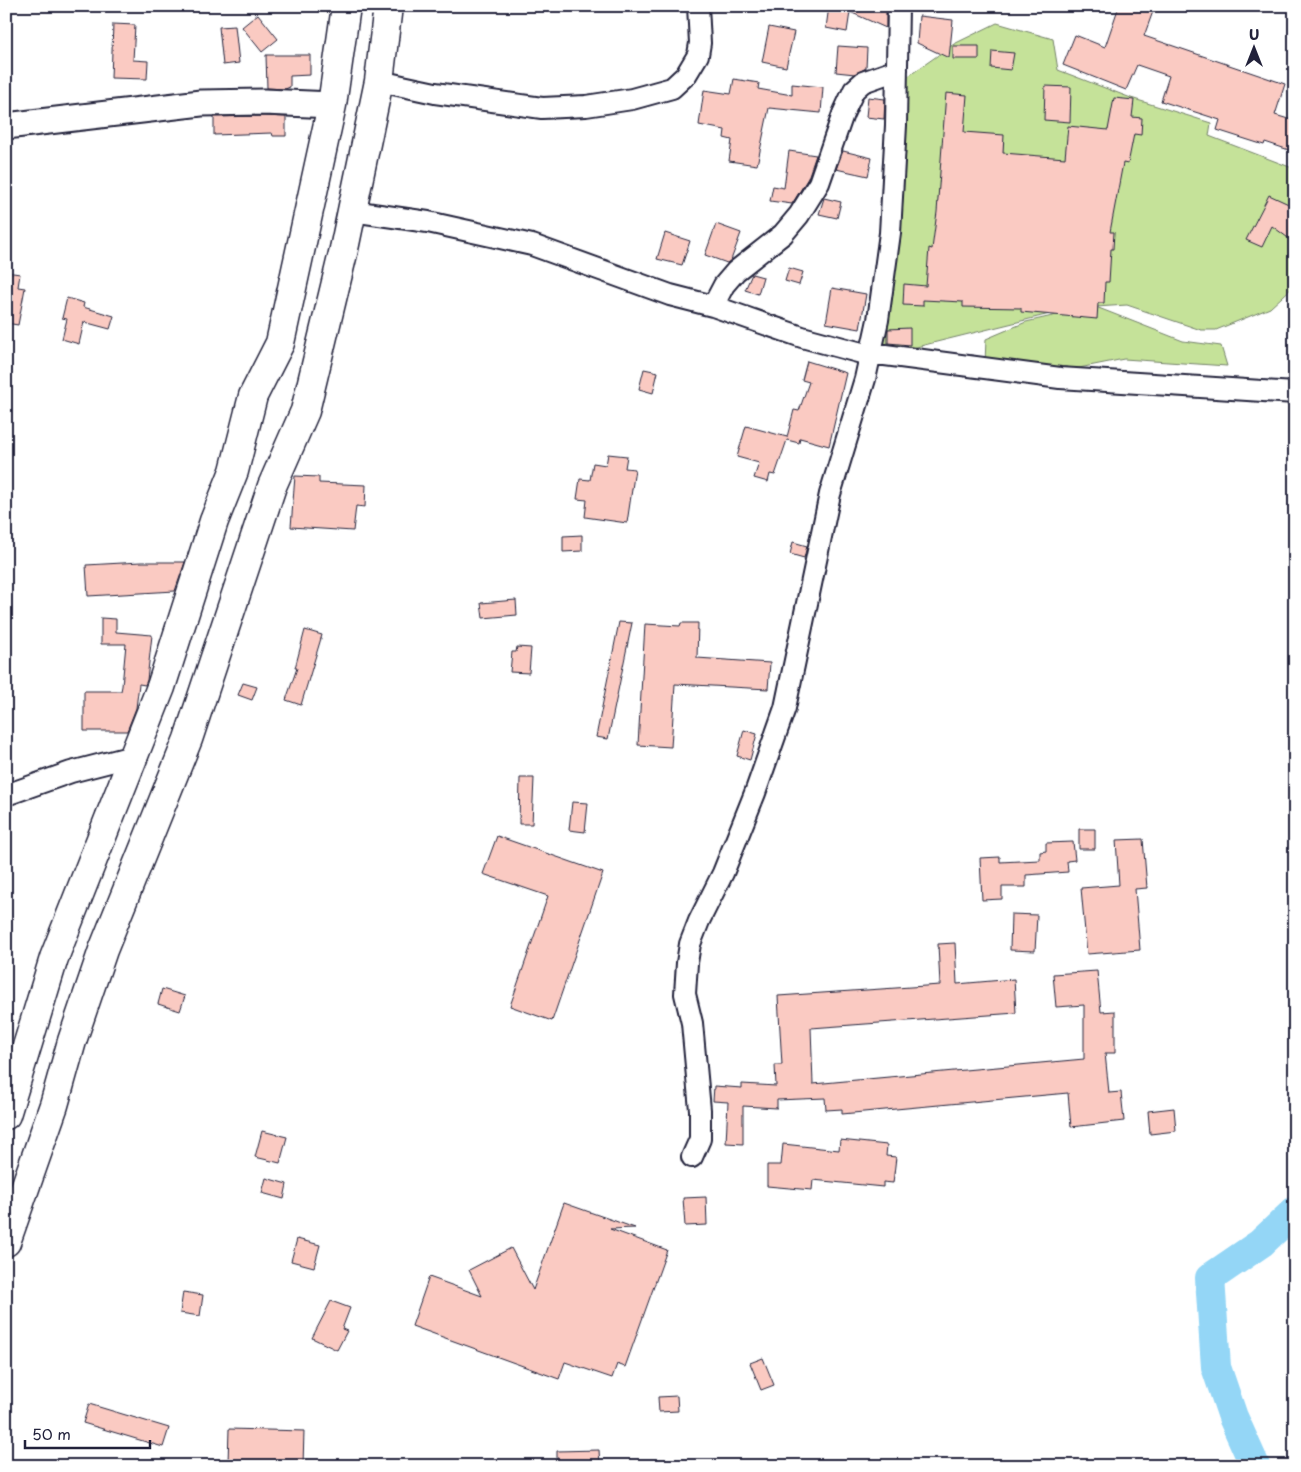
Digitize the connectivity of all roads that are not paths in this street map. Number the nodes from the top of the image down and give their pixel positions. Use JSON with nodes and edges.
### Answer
{"nodes":[{"id":1,"x":346,"y":6,"type":"edge"},
{"id":2,"x":388,"y":6,"type":"edge"},
{"id":3,"x":698,"y":6,"type":"edge"},
{"id":4,"x":898,"y":6,"type":"edge"},
{"id":5,"x":897,"y":70,"type":"junction"},
{"id":6,"x":379,"y":81,"type":"junction"},
{"id":7,"x":332,"y":105,"type":"junction"},
{"id":8,"x":6,"y":126,"type":"edge"},
{"id":9,"x":352,"y":212,"type":"junction"},
{"id":10,"x":713,"y":306,"type":"junction"},
{"id":11,"x":869,"y":355,"type":"junction"},
{"id":12,"x":1295,"y":393,"type":"edge"},
{"id":13,"x":167,"y":668,"type":"junction"},
{"id":14,"x":207,"y":684,"type":"junction"},
{"id":15,"x":132,"y":756,"type":"junction"},
{"id":16,"x":6,"y":795,"type":"edge"},
{"id":17,"x":6,"y":1115,"type":"edge"},
{"id":18,"x":692,"y":1157,"type":"dead end"},
{"id":19,"x":6,"y":1242,"type":"edge"}],
"edges":[{"from":1,"to":7,"type":"highway"},
{"from":2,"to":6,"type":"highway"},
{"from":3,"to":6,"type":"street"},
{"from":4,"to":5,"type":"street"},
{"from":5,"to":10,"type":"street"},
{"from":5,"to":11,"type":"street"},
{"from":6,"to":9,"type":"highway"},
{"from":7,"to":8,"type":"street"},
{"from":7,"to":13,"type":"highway"},
{"from":9,"to":10,"type":"street"},
{"from":9,"to":14,"type":"highway"},
{"from":10,"to":11,"type":"street"},
{"from":11,"to":12,"type":"street"},
{"from":11,"to":18,"type":"street"},
{"from":13,"to":14,"type":"highway"},
{"from":13,"to":15,"type":"highway"},
{"from":14,"to":19,"type":"highway"},
{"from":15,"to":16,"type":"street"},
{"from":15,"to":17,"type":"highway"}]}
